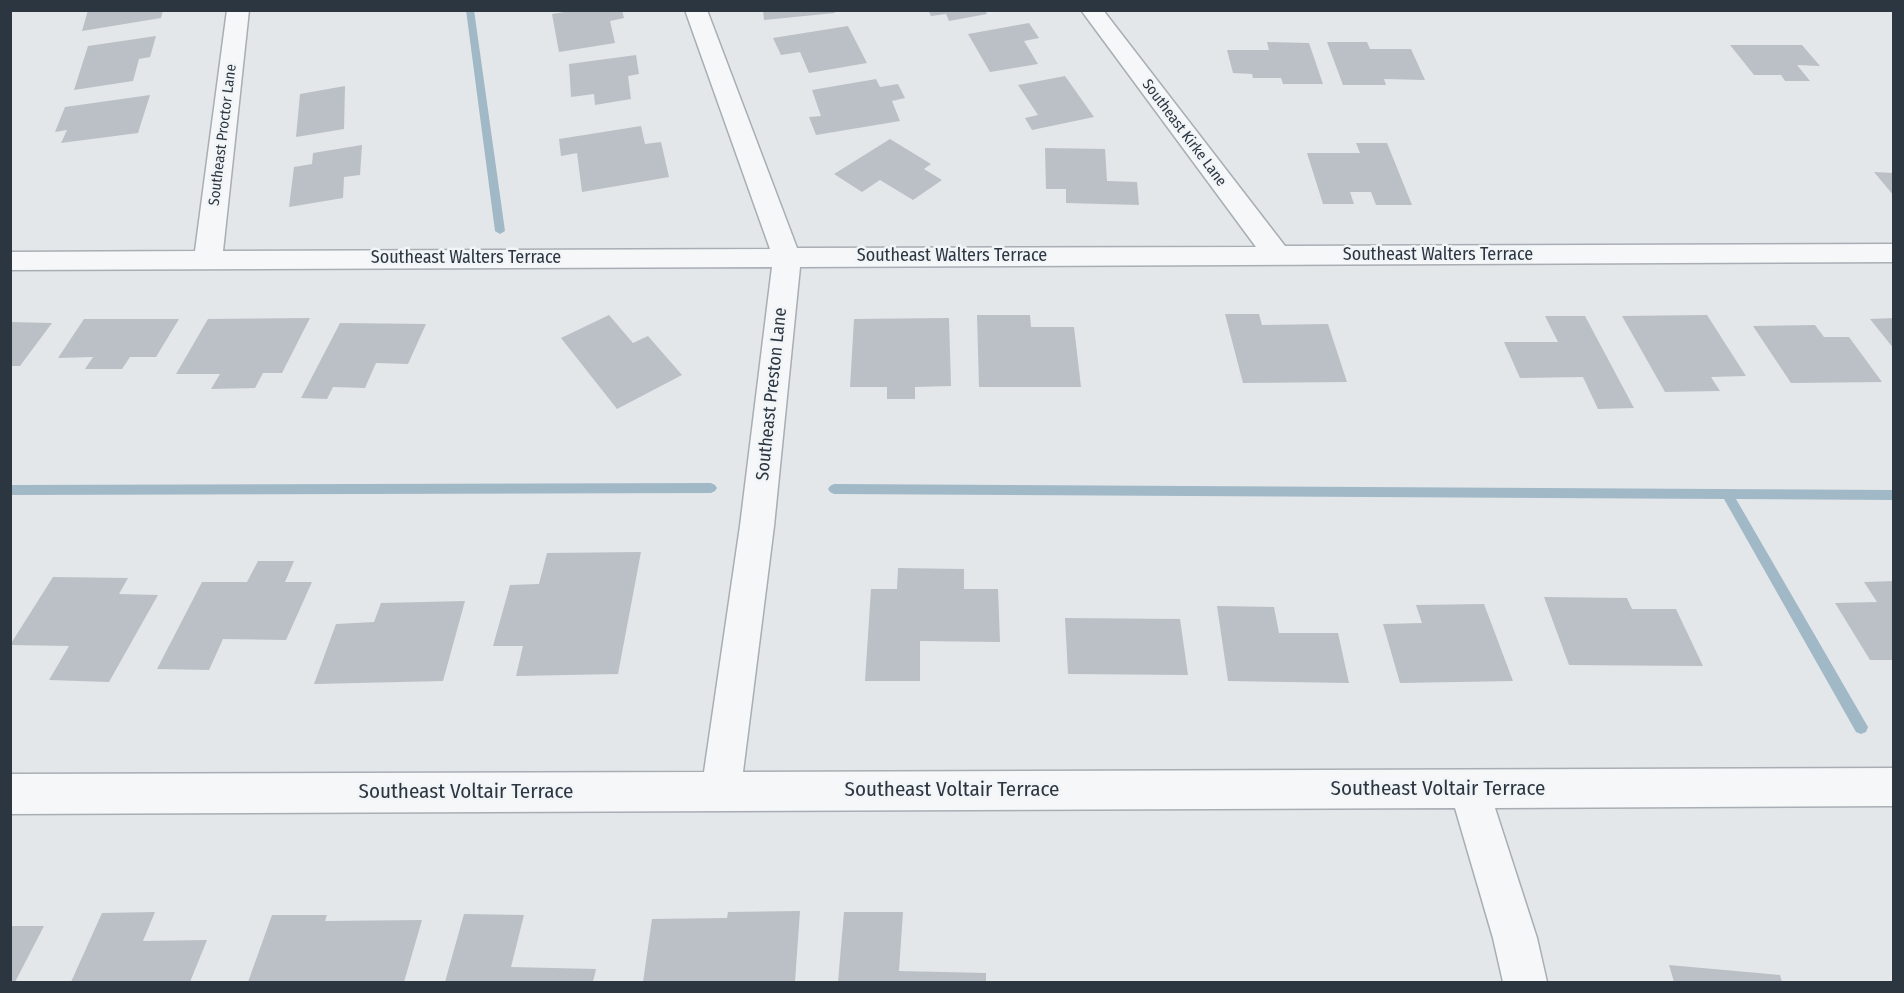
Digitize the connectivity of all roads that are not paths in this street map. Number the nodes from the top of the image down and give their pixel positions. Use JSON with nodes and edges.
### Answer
{"nodes":[{"id":1,"x":238,"y":10,"type":"edge"},
{"id":2,"x":696,"y":10,"type":"edge"},
{"id":3,"x":1091,"y":10,"type":"edge"},
{"id":4,"x":1893,"y":254,"type":"edge"},
{"id":5,"x":1277,"y":255,"type":"junction"},
{"id":6,"x":787,"y":257,"type":"junction"},
{"id":7,"x":208,"y":259,"type":"junction"},
{"id":8,"x":10,"y":261,"type":"edge"},
{"id":9,"x":1893,"y":787,"type":"edge"},
{"id":10,"x":1470,"y":789,"type":"junction"},
{"id":11,"x":721,"y":791,"type":"junction"},
{"id":12,"x":10,"y":794,"type":"edge"},
{"id":13,"x":1526,"y":982,"type":"edge"}],
"edges":[{"from":1,"to":7,"type":"street","name":"Southeast Proctor Lane"},
{"from":2,"to":6,"type":"street","name":"Southeast Preston Lane"},
{"from":3,"to":5,"type":"street","name":"Southeast Kirke Lane"},
{"from":4,"to":5,"type":"street","name":"Southeast Walters Terrace"},
{"from":5,"to":6,"type":"street","name":"Southeast Walters Terrace"},
{"from":6,"to":7,"type":"street","name":"Southeast Walters Terrace"},
{"from":6,"to":11,"type":"street","name":"Southeast Preston Lane"},
{"from":7,"to":8,"type":"street","name":"Southeast Walters Terrace"},
{"from":9,"to":10,"type":"street","name":"Southeast Voltair Terrace"},
{"from":10,"to":11,"type":"street","name":"Southeast Voltair Terrace"},
{"from":10,"to":13,"type":"street"},
{"from":11,"to":12,"type":"street","name":"Southeast Voltair Terrace"}]}
